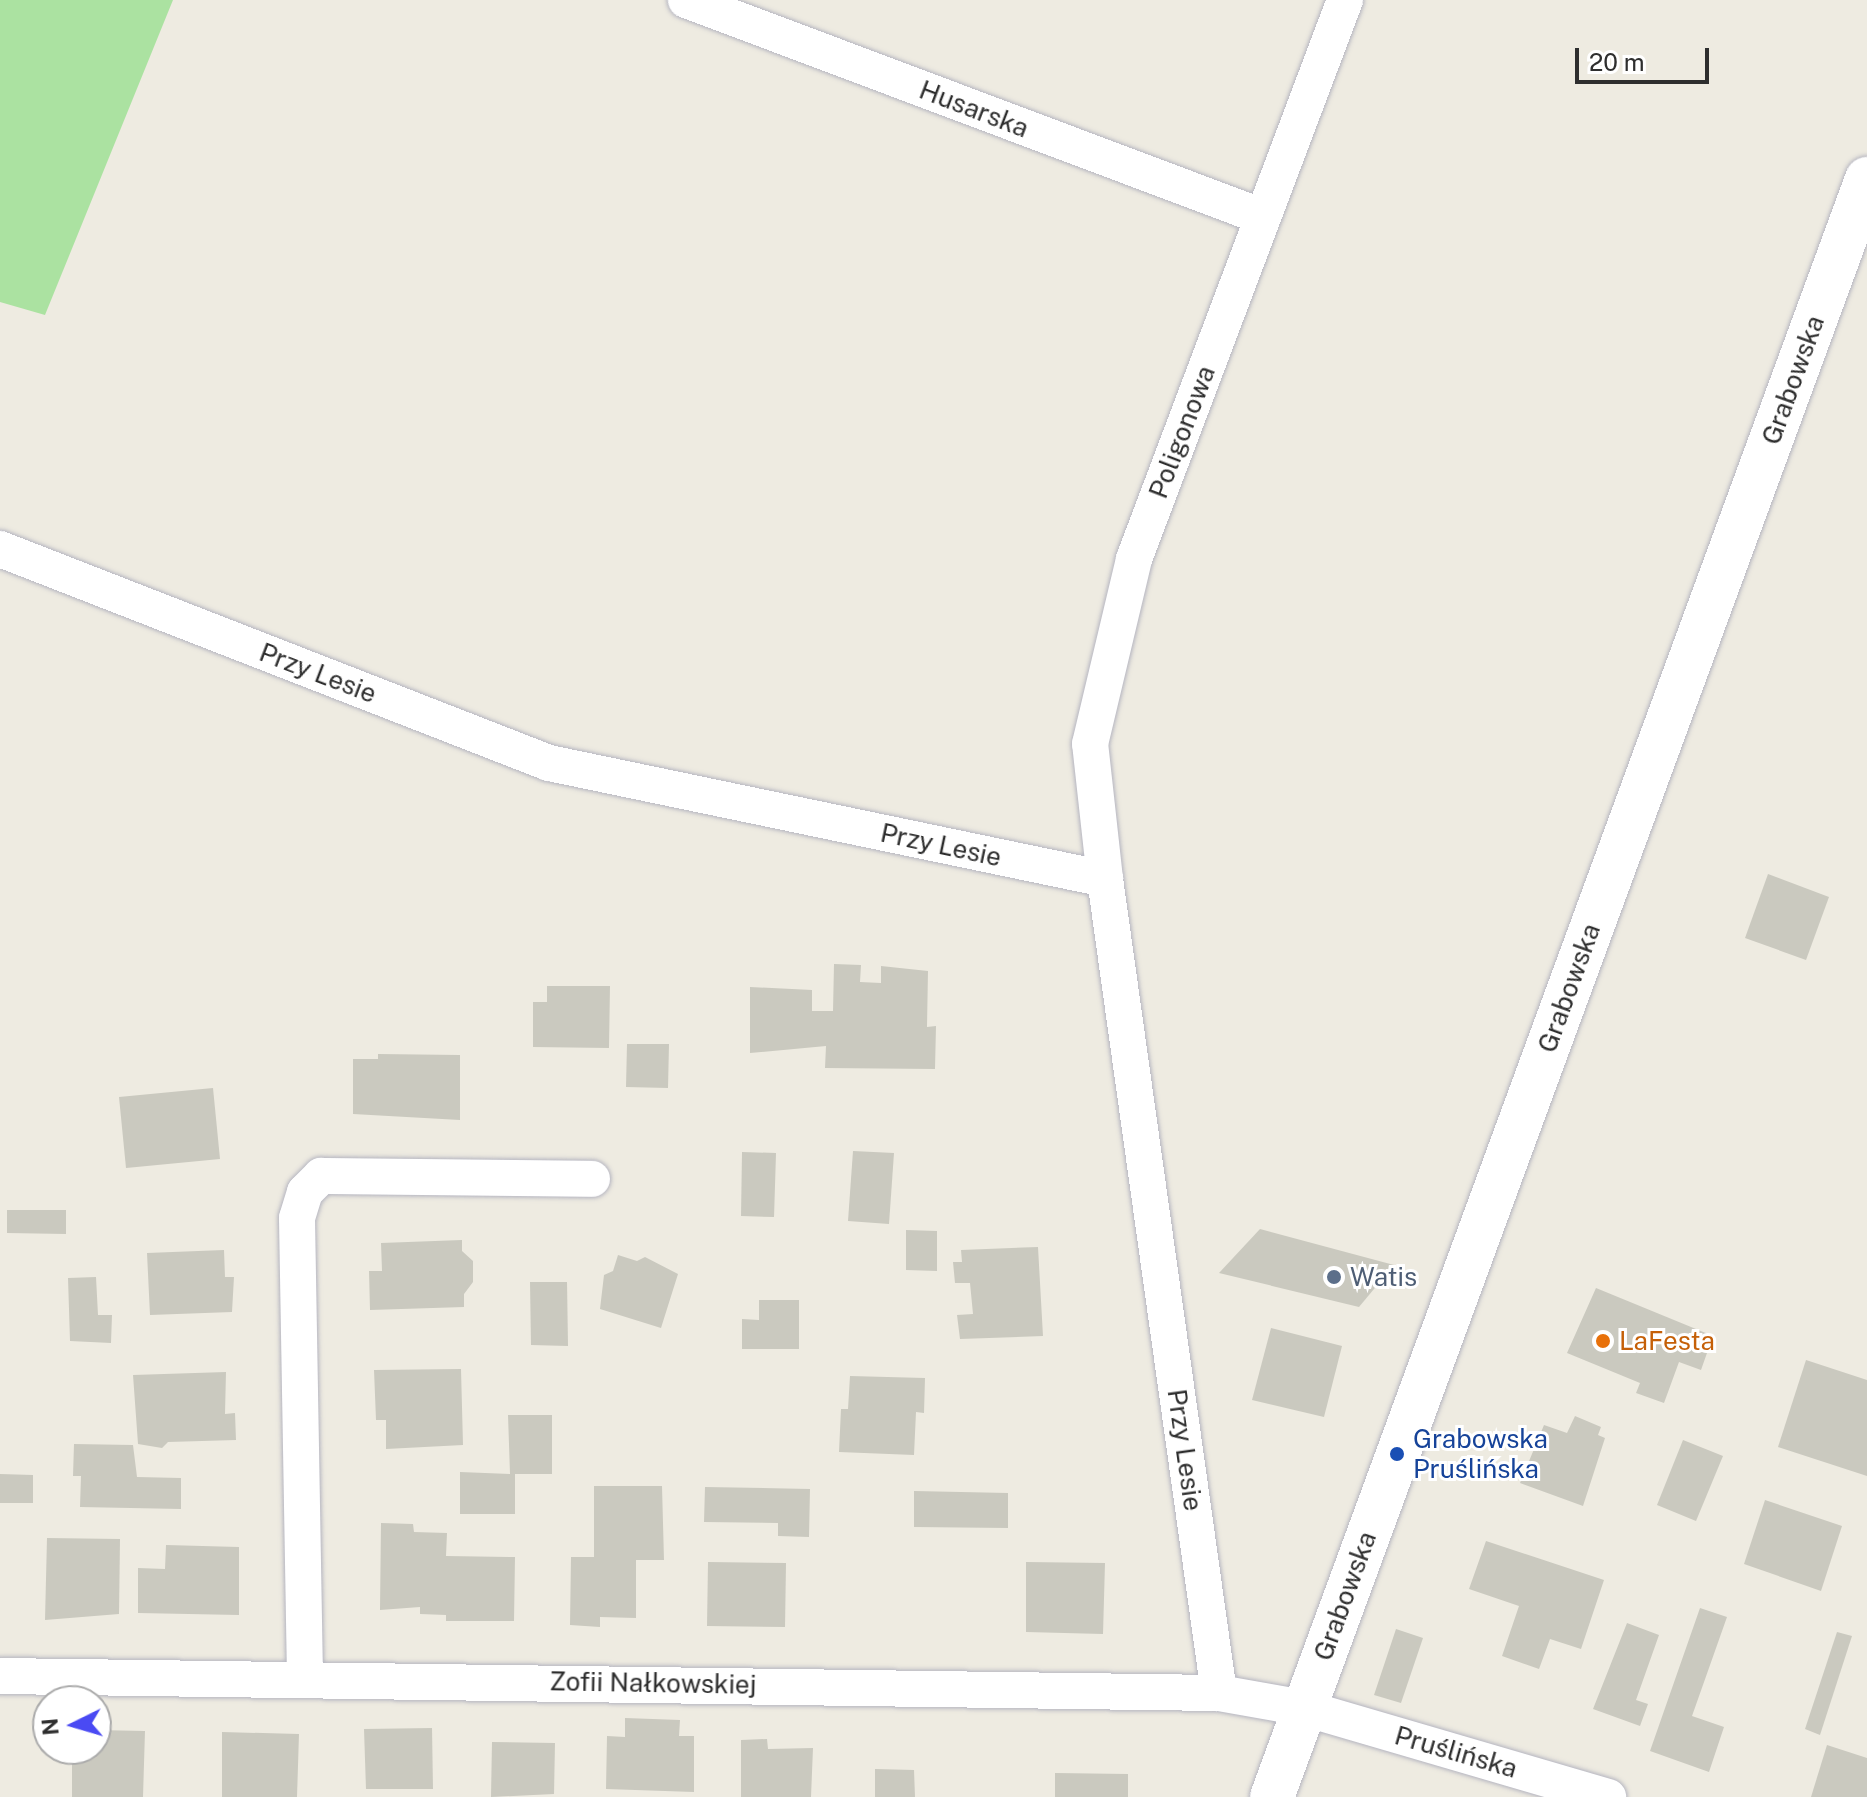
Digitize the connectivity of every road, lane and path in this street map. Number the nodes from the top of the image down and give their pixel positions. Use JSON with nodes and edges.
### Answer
{"nodes":[{"id":1,"x":686,"y":0,"type":"edge"},
{"id":2,"x":1345,"y":0,"type":"edge"},
{"id":3,"x":1867,"y":179,"type":"edge"},
{"id":4,"x":1263,"y":217,"type":"junction"},
{"id":5,"x":0,"y":549,"type":"edge"},
{"id":6,"x":1105,"y":879,"type":"junction"},
{"id":7,"x":592,"y":1179,"type":"dead end"},
{"id":8,"x":0,"y":1676,"type":"edge"},
{"id":9,"x":305,"y":1677,"type":"junction"},
{"id":10,"x":1219,"y":1693,"type":"junction"},
{"id":11,"x":1304,"y":1708,"type":"junction"},
{"id":12,"x":1512,"y":1783,"type":"edge"},
{"id":13,"x":1272,"y":1797,"type":"edge"},
{"id":14,"x":1608,"y":1797,"type":"edge"}],
"edges":[{"from":1,"to":4,"type":"street","name":"Husarska"},
{"from":2,"to":4,"type":"street","name":"Poligonowa"},
{"from":3,"to":11,"type":"street","name":"Grabowska"},
{"from":4,"to":6,"type":"street","name":"Poligonowa"},
{"from":5,"to":6,"type":"street","name":"Przy Lesie"},
{"from":6,"to":10,"type":"street","name":"Przy Lesie"},
{"from":7,"to":9,"type":"street"},
{"from":8,"to":9,"type":"street","name":"Zofii Nałkowskiej"},
{"from":9,"to":10,"type":"street","name":"Zofii Nałkowskiej"},
{"from":10,"to":11,"type":"street","name":"Zofii Nałkowskiej"},
{"from":11,"to":12,"type":"street","name":"Pruślińska"},
{"from":11,"to":13,"type":"street","name":"Grabowska"},
{"from":12,"to":14,"type":"street","name":"Pruślińska"}]}
